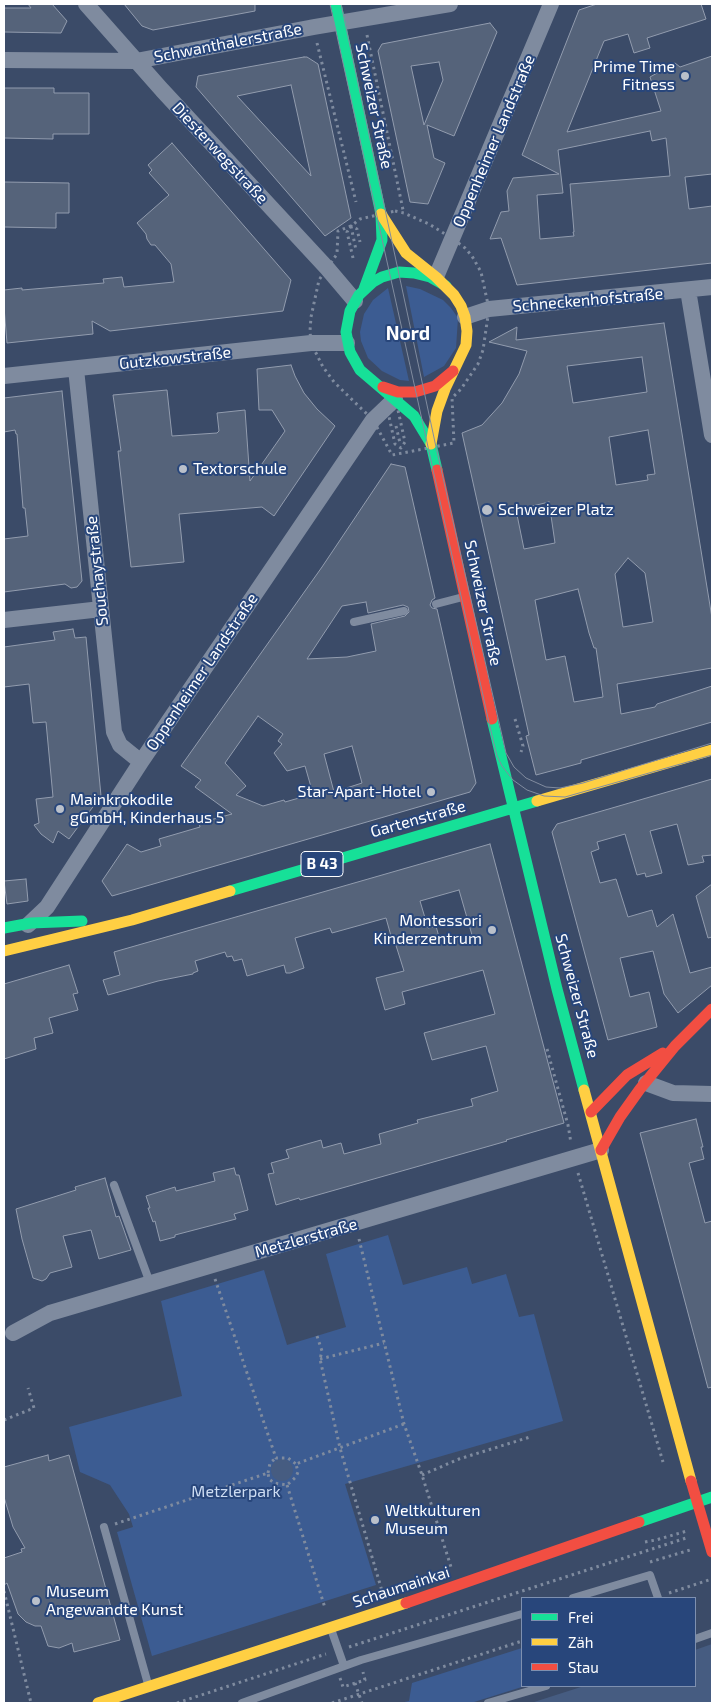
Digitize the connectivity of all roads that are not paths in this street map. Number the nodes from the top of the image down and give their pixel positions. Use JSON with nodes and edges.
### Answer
{"nodes":[{"id":1,"x":86,"y":4,"type":"edge"},
{"id":2,"x":336,"y":4,"type":"edge"},
{"id":3,"x":450,"y":4,"type":"edge"},
{"id":4,"x":551,"y":4,"type":"edge"},
{"id":5,"x":340,"y":23,"type":"junction"},
{"id":6,"x":4,"y":60,"type":"edge"},
{"id":7,"x":136,"y":61,"type":"junction"},
{"id":8,"x":381,"y":214,"type":"junction"},
{"id":9,"x":441,"y":282,"type":"junction"},
{"id":10,"x":712,"y":287,"type":"edge"},
{"id":11,"x":688,"y":290,"type":"junction"},
{"id":12,"x":359,"y":296,"type":"junction"},
{"id":13,"x":465,"y":318,"type":"junction"},
{"id":14,"x":347,"y":343,"type":"junction"},
{"id":15,"x":76,"y":369,"type":"junction"},
{"id":16,"x":454,"y":370,"type":"junction"},
{"id":17,"x":4,"y":376,"type":"edge"},
{"id":18,"x":374,"y":382,"type":"junction"},
{"id":19,"x":395,"y":399,"type":"junction"},
{"id":20,"x":712,"y":435,"type":"edge"},
{"id":21,"x":432,"y":446,"type":"junction"},
{"id":22,"x":465,"y":597,"type":"junction"},
{"id":23,"x":436,"y":604,"type":"dead end"},
{"id":24,"x":101,"y":609,"type":"junction"},
{"id":25,"x":404,"y":611,"type":"dead end"},
{"id":26,"x":4,"y":620,"type":"edge"},
{"id":27,"x":354,"y":622,"type":"dead end"},
{"id":28,"x":712,"y":750,"type":"edge"},
{"id":29,"x":141,"y":762,"type":"junction"},
{"id":30,"x":512,"y":809,"type":"junction"},
{"id":31,"x":132,"y":920,"type":"junction"},
{"id":32,"x":31,"y":923,"type":"junction"},
{"id":33,"x":4,"y":928,"type":"edge"},
{"id":34,"x":4,"y":938,"type":"edge"},
{"id":35,"x":4,"y":951,"type":"edge"},
{"id":36,"x":712,"y":1009,"type":"edge"},
{"id":37,"x":675,"y":1046,"type":"junction"},
{"id":38,"x":646,"y":1084,"type":"junction"},
{"id":39,"x":712,"y":1094,"type":"edge"},
{"id":40,"x":591,"y":1112,"type":"junction"},
{"id":41,"x":602,"y":1150,"type":"junction"},
{"id":42,"x":114,"y":1185,"type":"dead end"},
{"id":43,"x":150,"y":1283,"type":"junction"},
{"id":44,"x":13,"y":1333,"type":"dead end"},
{"id":45,"x":712,"y":1497,"type":"edge"},
{"id":46,"x":697,"y":1502,"type":"junction"},
{"id":47,"x":104,"y":1527,"type":"road end"},
{"id":48,"x":712,"y":1552,"type":"edge"},
{"id":49,"x":576,"y":1597,"type":"edge"},
{"id":50,"x":657,"y":1597,"type":"edge"},
{"id":51,"x":521,"y":1614,"type":"edge"},
{"id":52,"x":331,"y":1628,"type":"junction"},
{"id":53,"x":712,"y":1633,"type":"edge"},
{"id":54,"x":696,"y":1639,"type":"edge"},
{"id":55,"x":344,"y":1666,"type":"junction"},
{"id":56,"x":148,"y":1687,"type":"junction"},
{"id":57,"x":543,"y":1687,"type":"edge"},
{"id":58,"x":98,"y":1703,"type":"edge"},
{"id":59,"x":242,"y":1703,"type":"edge"},
{"id":60,"x":488,"y":1703,"type":"edge"}],
"edges":[{"from":1,"to":7,"type":"street","name":"Diesterwegstraße"},
{"from":2,"to":5,"type":"main road","name":"Schweizer Straße"},
{"from":3,"to":5,"type":"street","name":"Schwanthalerstraße"},
{"from":4,"to":9,"type":"street","name":"Oppenheimer Landstraße"},
{"from":5,"to":7,"type":"street","name":"Schwanthalerstraße"},
{"from":5,"to":8,"type":"main road","name":"Schweizer Straße"},
{"from":6,"to":7,"type":"street","name":"Schwanthalerstraße"},
{"from":7,"to":12,"type":"street","name":"Diesterwegstraße"},
{"from":8,"to":9,"type":"main road"},
{"from":8,"to":12,"type":"main road"},
{"from":9,"to":12,"type":"main road"},
{"from":9,"to":13,"type":"main road"},
{"from":10,"to":11,"type":"street","name":"Schneckenhofstraße"},
{"from":11,"to":13,"type":"street","name":"Schneckenhofstraße"},
{"from":11,"to":20,"type":"street"},
{"from":12,"to":14,"type":"main road"},
{"from":13,"to":16,"type":"main road"},
{"from":14,"to":15,"type":"street","name":"Gutzkowstraße"},
{"from":14,"to":18,"type":"main road"},
{"from":15,"to":17,"type":"street","name":"Gutzkowstraße"},
{"from":15,"to":24,"type":"street","name":"Souchaystraße"},
{"from":16,"to":18,"type":"main road"},
{"from":16,"to":21,"type":"main road"},
{"from":18,"to":19,"type":"main road"},
{"from":19,"to":21,"type":"main road"},
{"from":19,"to":29,"type":"street","name":"Oppenheimer Landstraße"},
{"from":21,"to":22,"type":"main road","name":"Schweizer Straße"},
{"from":22,"to":23,"type":"lane"},
{"from":22,"to":30,"type":"main road","name":"Schweizer Straße"},
{"from":24,"to":26,"type":"street"},
{"from":24,"to":29,"type":"street","name":"Souchaystraße"},
{"from":25,"to":27,"type":"lane"},
{"from":28,"to":30,"type":"main road","name":"Gartenstraße","number":"B 43"},
{"from":29,"to":32,"type":"street","name":"Oppenheimer Landstraße"},
{"from":30,"to":31,"type":"main road","name":"Gartenstraße","number":"B 43"},
{"from":30,"to":40,"type":"main road","name":"Schweizer Straße"},
{"from":31,"to":32,"type":"main road","name":"Gartenstraße","number":"B 43"},
{"from":31,"to":35,"type":"main road","name":"Gartenstraße"},
{"from":32,"to":33,"type":"main road","name":"Gartenstraße","number":"B 43"},
{"from":32,"to":34,"type":"street","name":"Oppenheimer Landstraße"},
{"from":36,"to":37,"type":"main road"},
{"from":37,"to":38,"type":"main road"},
{"from":37,"to":40,"type":"main road"},
{"from":38,"to":39,"type":"street"},
{"from":38,"to":41,"type":"main road"},
{"from":40,"to":41,"type":"main road","name":"Schweizer Straße"},
{"from":41,"to":43,"type":"street","name":"Metzlerstraße"},
{"from":41,"to":46,"type":"main road","name":"Schweizer Straße"},
{"from":42,"to":43,"type":"lane"},
{"from":43,"to":44,"type":"street","name":"Metzlerstraße"},
{"from":45,"to":46,"type":"main road","name":"Schaumainkai"},
{"from":46,"to":48,"type":"main road","name":"Schweizer Straße"},
{"from":46,"to":52,"type":"main road","name":"Schaumainkai"},
{"from":47,"to":56,"type":"lane"},
{"from":49,"to":50,"type":"lane"},
{"from":51,"to":55,"type":"lane"},
{"from":52,"to":55,"type":"lane"},
{"from":52,"to":56,"type":"main road","name":"Schaumainkai"},
{"from":53,"to":54,"type":"lane"},
{"from":55,"to":59,"type":"lane"},
{"from":56,"to":58,"type":"main road","name":"Schaumainkai"},
{"from":57,"to":60,"type":"lane"}]}
